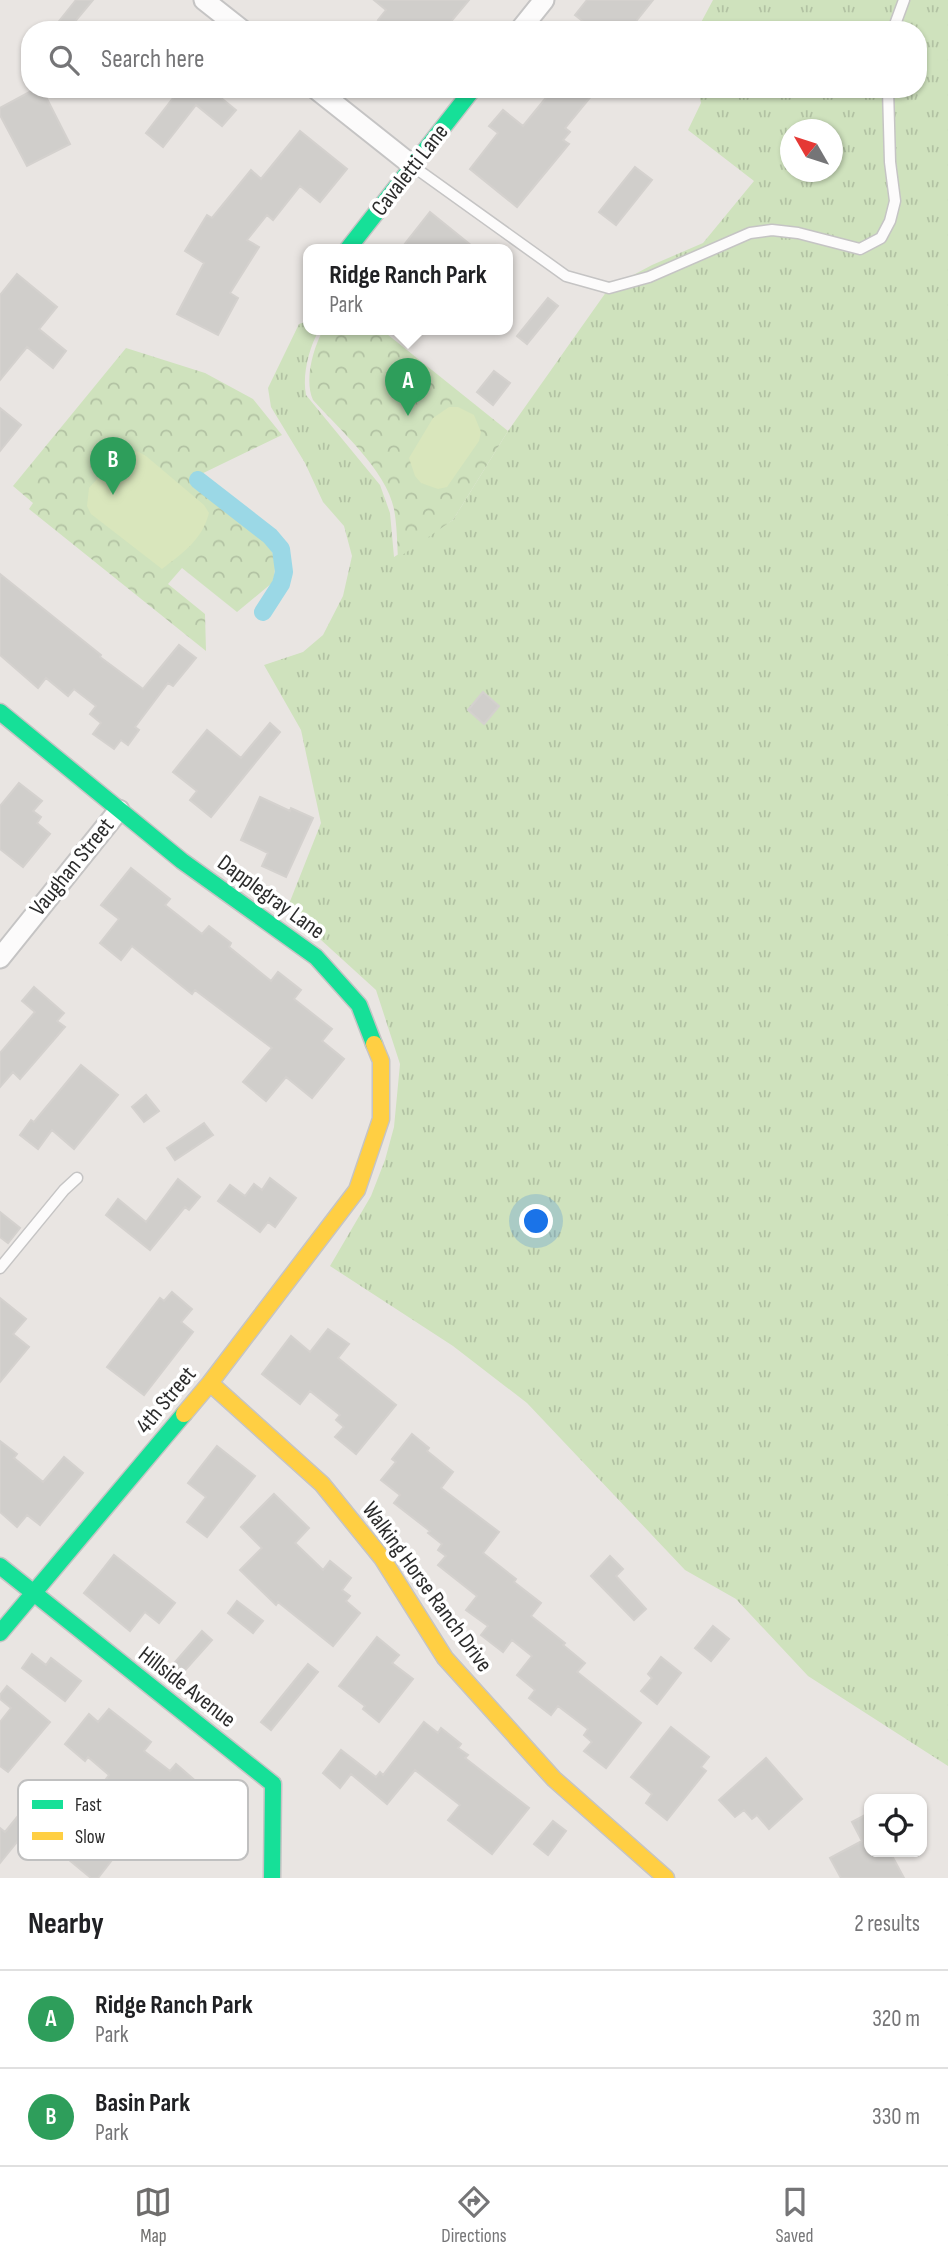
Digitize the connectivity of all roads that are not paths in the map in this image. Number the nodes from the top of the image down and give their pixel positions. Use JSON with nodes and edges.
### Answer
{"nodes":[{"id":1,"x":204,"y":0,"type":"edge"},
{"id":2,"x":544,"y":0,"type":"edge"},
{"id":3,"x":904,"y":0,"type":"edge"},
{"id":4,"x":231,"y":21,"type":"edge"},
{"id":5,"x":527,"y":21,"type":"edge"},
{"id":6,"x":896,"y":21,"type":"edge"},
{"id":7,"x":327,"y":98,"type":"edge"},
{"id":8,"x":466,"y":98,"type":"edge"},
{"id":9,"x":888,"y":98,"type":"edge"},
{"id":10,"x":413,"y":166,"type":"junction"},
{"id":11,"x":351,"y":244,"type":"edge"},
{"id":12,"x":0,"y":712,"type":"edge"},
{"id":13,"x":119,"y":810,"type":"junction"},
{"id":14,"x":0,"y":958,"type":"edge"},
{"id":15,"x":77,"y":1178,"type":"dead end"},
{"id":16,"x":357,"y":1190,"type":"joint"},
{"id":17,"x":0,"y":1268,"type":"edge"},
{"id":18,"x":210,"y":1383,"type":"junction"},
{"id":19,"x":0,"y":1566,"type":"edge"},
{"id":20,"x":32,"y":1593,"type":"junction"},
{"id":21,"x":0,"y":1633,"type":"edge"},
{"id":22,"x":272,"y":1878,"type":"edge"},
{"id":23,"x":666,"y":1878,"type":"edge"}],
"edges":[{"from":1,"to":4,"type":"street"},
{"from":2,"to":5,"type":"street"},
{"from":3,"to":6,"type":"lane"},
{"from":7,"to":10,"type":"street"},
{"from":8,"to":10,"type":"street","name":"Cavaletti Lane"},
{"from":9,"to":10,"type":"lane"},
{"from":10,"to":11,"type":"street","name":"Cavaletti Lane"},
{"from":12,"to":13,"type":"street","name":"Dapplegray Lane"},
{"from":13,"to":14,"type":"street","name":"Vaughan Street"},
{"from":13,"to":16,"type":"street","name":"Dapplegray Lane"},
{"from":15,"to":17,"type":"lane"},
{"from":16,"to":18,"type":"street","name":"4th Street"},
{"from":18,"to":20,"type":"street","name":"4th Street"},
{"from":18,"to":23,"type":"street","name":"Walking Horse Ranch Drive"},
{"from":19,"to":20,"type":"street","name":"Hillside Avenue"},
{"from":20,"to":21,"type":"street","name":"4th Street"},
{"from":20,"to":22,"type":"street","name":"Hillside Avenue"}]}
